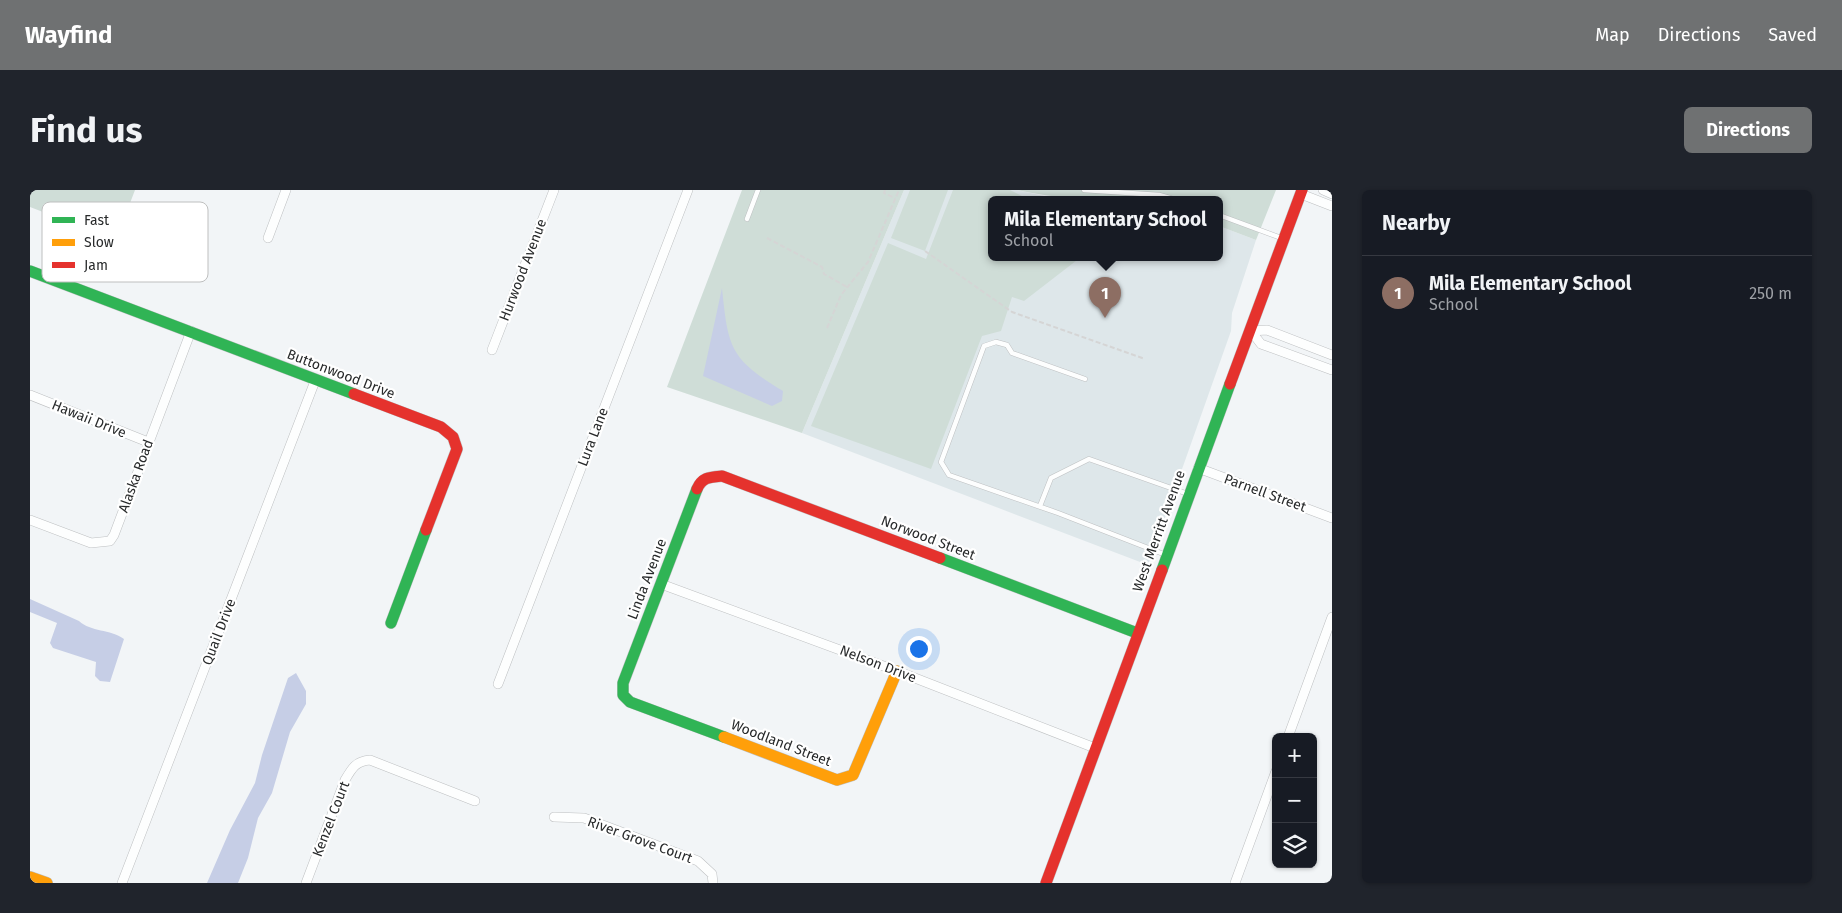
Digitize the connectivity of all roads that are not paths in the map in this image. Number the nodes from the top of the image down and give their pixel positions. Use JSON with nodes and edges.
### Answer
{"nodes":[{"id":1,"x":286,"y":190,"type":"edge"},
{"id":2,"x":554,"y":190,"type":"edge"},
{"id":3,"x":688,"y":190,"type":"edge"},
{"id":4,"x":758,"y":190,"type":"edge"},
{"id":5,"x":1084,"y":190,"type":"edge"},
{"id":6,"x":1322,"y":190,"type":"edge"},
{"id":7,"x":1301,"y":192,"type":"edge"},
{"id":8,"x":1332,"y":194,"type":"edge"},
{"id":9,"x":1162,"y":196,"type":"edge"},
{"id":10,"x":1332,"y":206,"type":"edge"},
{"id":11,"x":1223,"y":217,"type":"edge"},
{"id":12,"x":747,"y":219,"type":"dead end"},
{"id":13,"x":268,"y":238,"type":"dead end"},
{"id":14,"x":1285,"y":239,"type":"junction"},
{"id":15,"x":30,"y":271,"type":"edge"},
{"id":16,"x":42,"y":275,"type":"edge"},
{"id":17,"x":60,"y":282,"type":"edge"},
{"id":18,"x":1252,"y":330,"type":"junction"},
{"id":19,"x":191,"y":331,"type":"junction"},
{"id":20,"x":492,"y":350,"type":"dead end"},
{"id":21,"x":1332,"y":355,"type":"edge"},
{"id":22,"x":1332,"y":370,"type":"edge"},
{"id":23,"x":1085,"y":379,"type":"dead end"},
{"id":24,"x":315,"y":381,"type":"junction"},
{"id":25,"x":30,"y":395,"type":"edge"},
{"id":26,"x":148,"y":442,"type":"junction"},
{"id":27,"x":1198,"y":468,"type":"junction"},
{"id":28,"x":707,"y":477,"type":"joint"},
{"id":29,"x":1188,"y":494,"type":"junction"},
{"id":30,"x":1040,"y":506,"type":"junction"},
{"id":31,"x":1332,"y":518,"type":"edge"},
{"id":32,"x":30,"y":520,"type":"edge"},
{"id":33,"x":1166,"y":555,"type":"junction"},
{"id":34,"x":661,"y":584,"type":"junction"},
{"id":35,"x":1332,"y":617,"type":"edge"},
{"id":36,"x":392,"y":624,"type":"dead end"},
{"id":37,"x":1137,"y":633,"type":"junction"},
{"id":38,"x":897,"y":671,"type":"junction"},
{"id":39,"x":498,"y":684,"type":"dead end"},
{"id":40,"x":623,"y":695,"type":"joint"},
{"id":41,"x":1289,"y":733,"type":"edge"},
{"id":42,"x":1095,"y":748,"type":"junction"},
{"id":43,"x":1273,"y":778,"type":"edge"},
{"id":44,"x":475,"y":801,"type":"dead end"},
{"id":45,"x":554,"y":817,"type":"dead end"},
{"id":46,"x":30,"y":877,"type":"edge"},
{"id":47,"x":47,"y":883,"type":"edge"},
{"id":48,"x":122,"y":883,"type":"edge"},
{"id":49,"x":306,"y":883,"type":"edge"},
{"id":50,"x":713,"y":883,"type":"edge"},
{"id":51,"x":1046,"y":883,"type":"edge"},
{"id":52,"x":1235,"y":883,"type":"edge"}],
"edges":[{"from":1,"to":13,"type":"street"},
{"from":2,"to":20,"type":"street","name":"Hurwood Avenue"},
{"from":3,"to":39,"type":"street","name":"Lura Lane"},
{"from":4,"to":12,"type":"lane"},
{"from":5,"to":9,"type":"lane"},
{"from":6,"to":8,"type":"street"},
{"from":7,"to":10,"type":"street"},
{"from":7,"to":14,"type":"street","name":"West Merritt Avenue"},
{"from":11,"to":14,"type":"lane"},
{"from":14,"to":18,"type":"street","name":"West Merritt Avenue"},
{"from":15,"to":16,"type":"street","name":"Buttonwood Drive"},
{"from":17,"to":19,"type":"street","name":"Buttonwood Drive"},
{"from":18,"to":21,"type":"street"},
{"from":18,"to":22,"type":"street"},
{"from":18,"to":27,"type":"street","name":"West Merritt Avenue"},
{"from":19,"to":24,"type":"street","name":"Buttonwood Drive"},
{"from":19,"to":26,"type":"street","name":"Alaska Road"},
{"from":23,"to":30,"type":"lane"},
{"from":24,"to":36,"type":"street","name":"Buttonwood Drive"},
{"from":24,"to":48,"type":"street","name":"Quail Drive"},
{"from":25,"to":26,"type":"street","name":"Hawaii Drive"},
{"from":26,"to":32,"type":"street","name":"Alaska Road"},
{"from":27,"to":29,"type":"street","name":"West Merritt Avenue"},
{"from":27,"to":31,"type":"street","name":"Parnell Street"},
{"from":28,"to":34,"type":"street","name":"Linda Avenue"},
{"from":28,"to":37,"type":"street","name":"Norwood Street"},
{"from":29,"to":30,"type":"lane"},
{"from":29,"to":33,"type":"street","name":"West Merritt Avenue"},
{"from":30,"to":33,"type":"lane"},
{"from":33,"to":37,"type":"street","name":"West Merritt Avenue"},
{"from":34,"to":38,"type":"street","name":"Nelson Drive"},
{"from":34,"to":40,"type":"street","name":"Linda Avenue"},
{"from":35,"to":41,"type":"street"},
{"from":37,"to":42,"type":"street","name":"West Merritt Avenue"},
{"from":38,"to":40,"type":"street","name":"Woodland Street"},
{"from":38,"to":42,"type":"street","name":"Nelson Drive"},
{"from":42,"to":51,"type":"street","name":"West Merritt Avenue"},
{"from":43,"to":52,"type":"street"},
{"from":44,"to":49,"type":"street","name":"Kenzel Court"},
{"from":45,"to":50,"type":"street","name":"River Grove Court"},
{"from":46,"to":47,"type":"street"}]}
